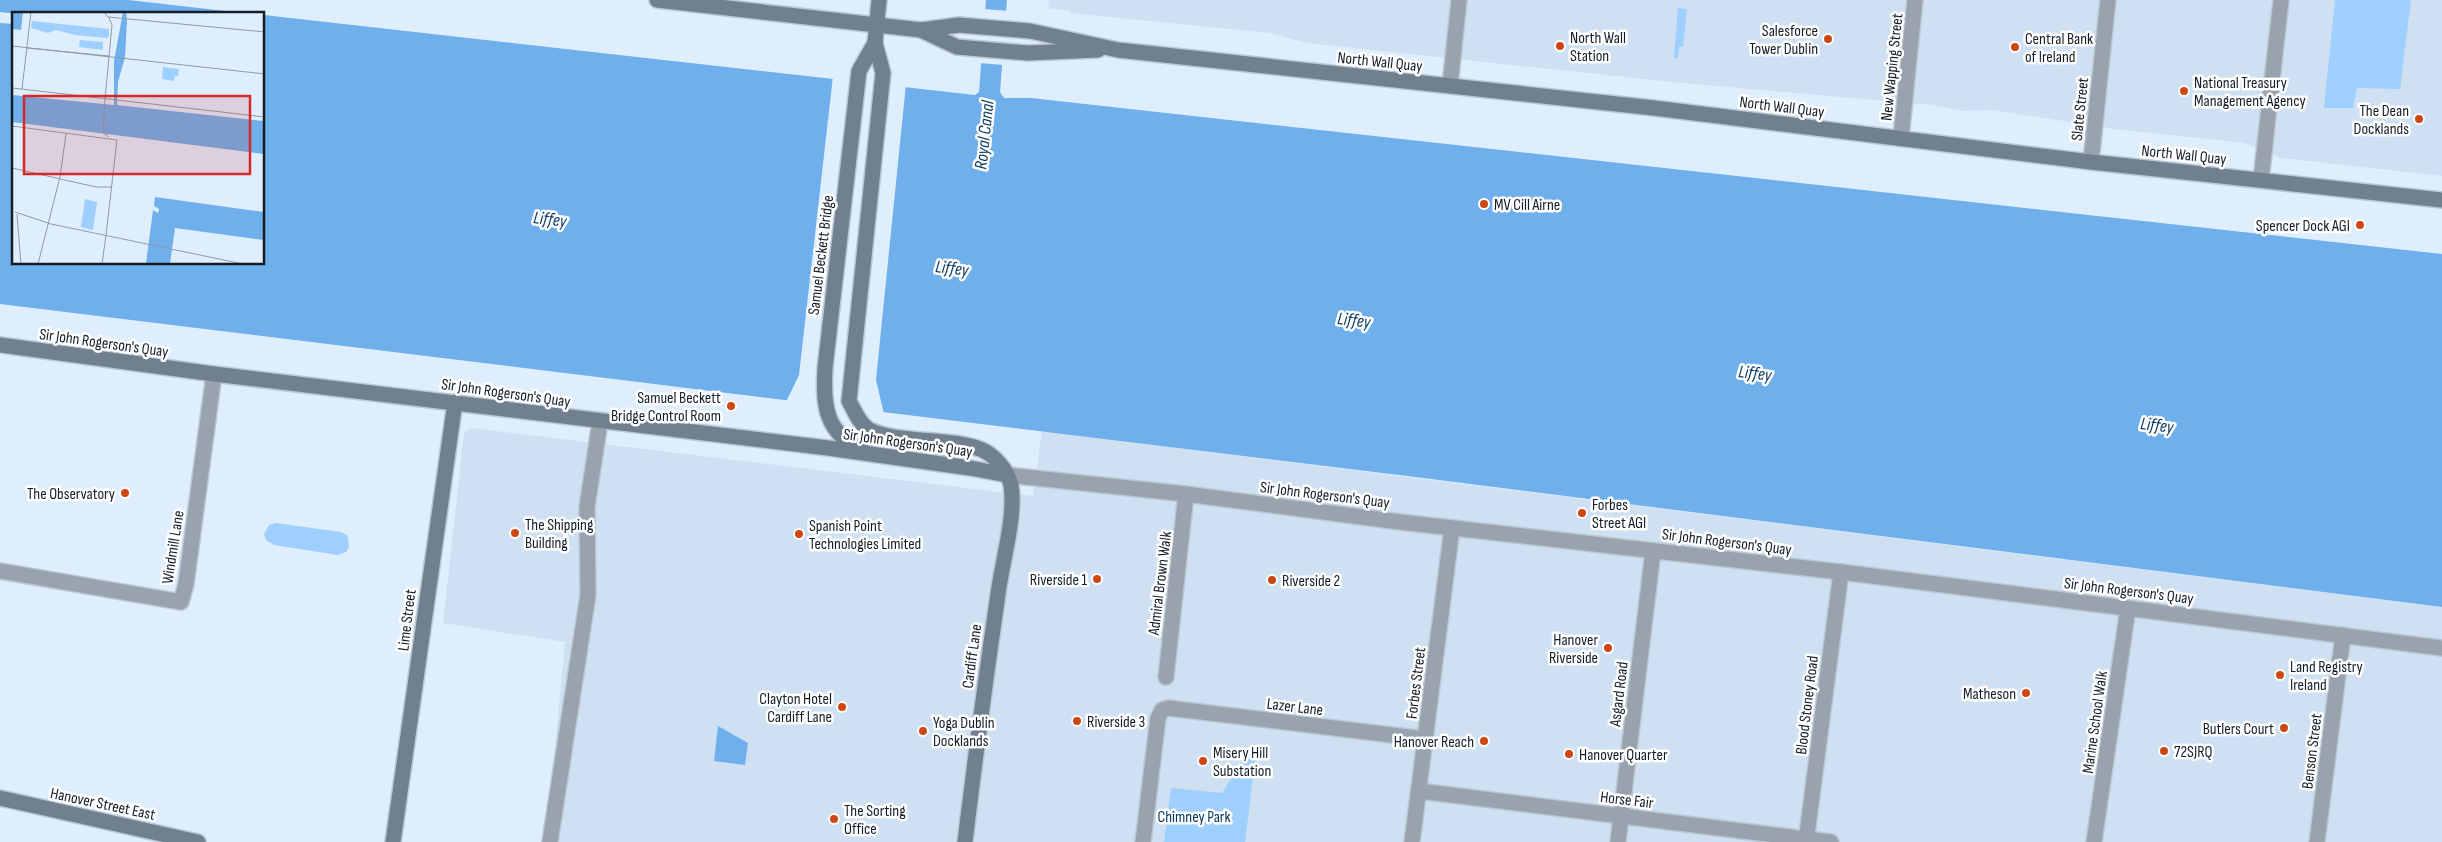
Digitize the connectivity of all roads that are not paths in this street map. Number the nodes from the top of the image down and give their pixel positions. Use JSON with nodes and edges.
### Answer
{"nodes":[{"id":1,"x":658,"y":0,"type":"edge"},
{"id":2,"x":879,"y":0,"type":"edge"},
{"id":3,"x":1459,"y":0,"type":"edge"},
{"id":4,"x":1915,"y":0,"type":"edge"},
{"id":5,"x":2108,"y":0,"type":"edge"},
{"id":6,"x":2281,"y":0,"type":"edge"},
{"id":7,"x":877,"y":24,"type":"junction"},
{"id":8,"x":921,"y":30,"type":"junction"},
{"id":9,"x":875,"y":43,"type":"junction"},
{"id":10,"x":1118,"y":50,"type":"junction"},
{"id":11,"x":1450,"y":86,"type":"junction"},
{"id":12,"x":1901,"y":137,"type":"junction"},
{"id":13,"x":2091,"y":162,"type":"junction"},
{"id":14,"x":2261,"y":180,"type":"junction"},
{"id":15,"x":2442,"y":200,"type":"edge"},
{"id":16,"x":0,"y":345,"type":"edge"},
{"id":17,"x":214,"y":374,"type":"junction"},
{"id":18,"x":455,"y":402,"type":"junction"},
{"id":19,"x":854,"y":411,"type":"joint"},
{"id":20,"x":600,"y":422,"type":"junction"},
{"id":21,"x":871,"y":455,"type":"junction"},
{"id":22,"x":1007,"y":475,"type":"junction"},
{"id":23,"x":1186,"y":494,"type":"junction"},
{"id":24,"x":1452,"y":528,"type":"junction"},
{"id":25,"x":1653,"y":550,"type":"junction"},
{"id":26,"x":0,"y":571,"type":"edge"},
{"id":27,"x":1841,"y":572,"type":"junction"},
{"id":28,"x":2128,"y":608,"type":"junction"},
{"id":29,"x":2343,"y":635,"type":"junction"},
{"id":30,"x":2442,"y":648,"type":"edge"},
{"id":31,"x":1166,"y":677,"type":"dead end"},
{"id":32,"x":1425,"y":739,"type":"junction"},
{"id":33,"x":1419,"y":792,"type":"junction"},
{"id":34,"x":0,"y":798,"type":"edge"},
{"id":35,"x":1621,"y":815,"type":"junction"},
{"id":36,"x":1807,"y":841,"type":"edge"},
{"id":37,"x":198,"y":842,"type":"edge"},
{"id":38,"x":393,"y":842,"type":"edge"},
{"id":39,"x":550,"y":842,"type":"edge"},
{"id":40,"x":965,"y":842,"type":"edge"},
{"id":41,"x":1143,"y":842,"type":"edge"},
{"id":42,"x":1412,"y":842,"type":"edge"},
{"id":43,"x":1618,"y":842,"type":"edge"},
{"id":44,"x":1831,"y":842,"type":"edge"},
{"id":45,"x":2094,"y":842,"type":"edge"},
{"id":46,"x":2318,"y":842,"type":"edge"}],
"edges":[{"from":1,"to":7,"type":"main road"},
{"from":2,"to":7,"type":"main road","name":"Samuel Beckett Bridge"},
{"from":3,"to":11,"type":"street"},
{"from":4,"to":12,"type":"street","name":"New Wapping Street"},
{"from":5,"to":13,"type":"street","name":"Slate Street"},
{"from":6,"to":14,"type":"street"},
{"from":7,"to":8,"type":"main road"},
{"from":7,"to":9,"type":"main road","name":"Samuel Beckett Bridge"},
{"from":8,"to":10,"type":"main road","name":"North Wall Quay"},
{"from":8,"to":10,"type":"main road","name":"North Wall Quay"},
{"from":9,"to":19,"type":"main road","name":"Samuel Beckett Bridge"},
{"from":9,"to":21,"type":"main road","name":"Samuel Beckett Bridge"},
{"from":10,"to":11,"type":"main road","name":"North Wall Quay"},
{"from":11,"to":12,"type":"main road","name":"North Wall Quay"},
{"from":12,"to":13,"type":"main road","name":"North Wall Quay"},
{"from":13,"to":14,"type":"main road","name":"North Wall Quay"},
{"from":14,"to":15,"type":"main road","name":"North Wall Quay"},
{"from":16,"to":17,"type":"main road","name":"Sir John Rogerson's Quay"},
{"from":17,"to":18,"type":"main road","name":"Sir John Rogerson's Quay"},
{"from":17,"to":26,"type":"street","name":"Windmill Lane"},
{"from":18,"to":20,"type":"main road","name":"Sir John Rogerson's Quay"},
{"from":18,"to":38,"type":"main road","name":"Lime Street"},
{"from":19,"to":22,"type":"main road","name":"Sir John Rogerson's Quay"},
{"from":20,"to":21,"type":"main road","name":"Sir John Rogerson's Quay"},
{"from":20,"to":39,"type":"street"},
{"from":21,"to":22,"type":"main road","name":"Sir John Rogerson's Quay"},
{"from":22,"to":23,"type":"street","name":"Sir John Rogerson's Quay"},
{"from":22,"to":40,"type":"main road","name":"Cardiff Lane"},
{"from":23,"to":24,"type":"street","name":"Sir John Rogerson's Quay"},
{"from":23,"to":31,"type":"street","name":"Admiral Brown Walk"},
{"from":24,"to":25,"type":"street","name":"Sir John Rogerson's Quay"},
{"from":24,"to":32,"type":"street","name":"Forbes Street"},
{"from":25,"to":27,"type":"street","name":"Sir John Rogerson's Quay"},
{"from":25,"to":35,"type":"street","name":"Asgard Road"},
{"from":27,"to":28,"type":"street","name":"Sir John Rogerson's Quay"},
{"from":27,"to":36,"type":"street","name":"Blood Stoney Road"},
{"from":28,"to":29,"type":"street","name":"Sir John Rogerson's Quay"},
{"from":28,"to":45,"type":"street","name":"Marine School Walk"},
{"from":29,"to":30,"type":"street","name":"Sir John Rogerson's Quay"},
{"from":29,"to":46,"type":"street","name":"Benson Street"},
{"from":32,"to":33,"type":"street","name":"Forbes Street"},
{"from":32,"to":41,"type":"street","name":"Lazer Lane"},
{"from":33,"to":35,"type":"street","name":"Horse Fair"},
{"from":33,"to":42,"type":"street","name":"Forbes Street"},
{"from":34,"to":37,"type":"main road","name":"Hanover Street East"},
{"from":35,"to":36,"type":"street","name":"Horse Fair"},
{"from":35,"to":43,"type":"street","name":"Asgard Road"},
{"from":36,"to":44,"type":"street","name":"Horse Fair"}]}
